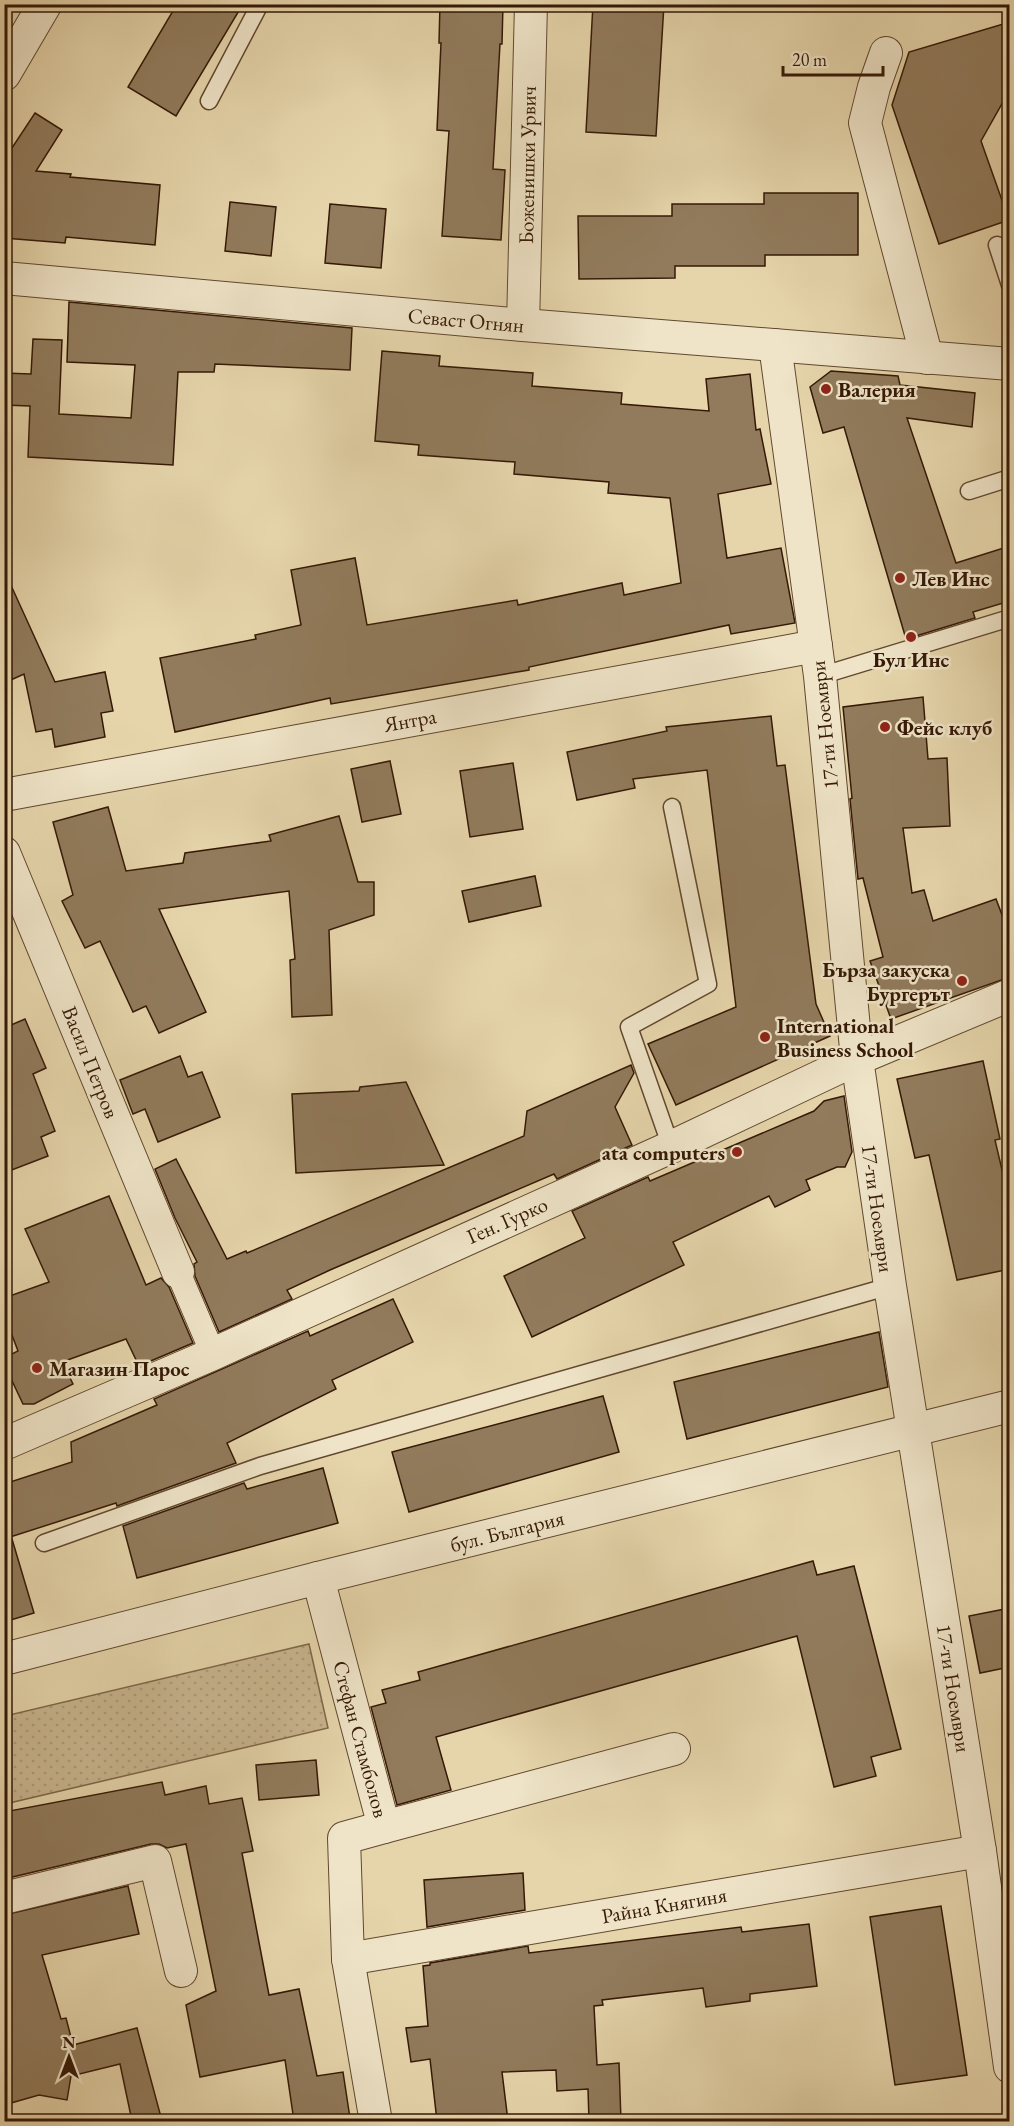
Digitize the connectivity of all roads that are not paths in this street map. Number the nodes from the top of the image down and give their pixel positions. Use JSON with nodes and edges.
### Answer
{"nodes":[{"id":1,"x":45,"y":4,"type":"edge"},
{"id":2,"x":260,"y":4,"type":"edge"},
{"id":3,"x":531,"y":4,"type":"edge"},
{"id":4,"x":886,"y":53,"type":"dead end"},
{"id":5,"x":4,"y":74,"type":"edge"},
{"id":6,"x":208,"y":101,"type":"dead end"},
{"id":7,"x":997,"y":245,"type":"dead end"},
{"id":8,"x":4,"y":278,"type":"edge"},
{"id":9,"x":1010,"y":285,"type":"edge"},
{"id":10,"x":523,"y":325,"type":"junction"},
{"id":11,"x":775,"y":345,"type":"junction"},
{"id":12,"x":927,"y":358,"type":"junction"},
{"id":13,"x":1010,"y":364,"type":"edge"},
{"id":14,"x":1010,"y":478,"type":"edge"},
{"id":15,"x":969,"y":491,"type":"dead end"},
{"id":16,"x":1010,"y":618,"type":"edge"},
{"id":17,"x":818,"y":661,"type":"junction"},
{"id":18,"x":4,"y":795,"type":"edge"},
{"id":19,"x":672,"y":807,"type":"dead end"},
{"id":20,"x":4,"y":853,"type":"edge"},
{"id":21,"x":1010,"y":995,"type":"edge"},
{"id":22,"x":857,"y":1059,"type":"junction"},
{"id":23,"x":671,"y":1147,"type":"junction"},
{"id":24,"x":178,"y":1272,"type":"joint"},
{"id":25,"x":890,"y":1286,"type":"junction"},
{"id":26,"x":213,"y":1354,"type":"junction"},
{"id":27,"x":1010,"y":1407,"type":"edge"},
{"id":28,"x":914,"y":1430,"type":"junction"},
{"id":29,"x":4,"y":1444,"type":"edge"},
{"id":30,"x":44,"y":1544,"type":"dead end"},
{"id":31,"x":318,"y":1578,"type":"junction"},
{"id":32,"x":4,"y":1659,"type":"edge"},
{"id":33,"x":674,"y":1749,"type":"dead end"},
{"id":34,"x":384,"y":1827,"type":"junction"},
{"id":35,"x":980,"y":1851,"type":"junction"},
{"id":36,"x":4,"y":1898,"type":"edge"},
{"id":37,"x":348,"y":1959,"type":"junction"},
{"id":38,"x":181,"y":1971,"type":"dead end"},
{"id":39,"x":1010,"y":2067,"type":"edge"},
{"id":40,"x":376,"y":2121,"type":"edge"}],
"edges":[{"from":1,"to":5,"type":"street"},
{"from":2,"to":6,"type":"lane"},
{"from":3,"to":10,"type":"street","name":"Боженишки Урвич"},
{"from":4,"to":12,"type":"street"},
{"from":7,"to":9,"type":"lane"},
{"from":8,"to":10,"type":"street","name":"Севаст Огнян"},
{"from":10,"to":11,"type":"street","name":"Севаст Огнян"},
{"from":11,"to":12,"type":"street","name":"Севаст Огнян"},
{"from":11,"to":17,"type":"street","name":"17-ти Ноември"},
{"from":12,"to":13,"type":"street","name":"Севаст Огнян"},
{"from":14,"to":15,"type":"lane"},
{"from":16,"to":17,"type":"lane"},
{"from":17,"to":18,"type":"street","name":"Янтра"},
{"from":17,"to":22,"type":"street","name":"17-ти Ноември"},
{"from":19,"to":23,"type":"lane"},
{"from":20,"to":24,"type":"street","name":"Васил Петров"},
{"from":21,"to":22,"type":"street","name":"Ген. Гурко"},
{"from":22,"to":23,"type":"street","name":"Ген. Гурко"},
{"from":22,"to":25,"type":"street","name":"17-ти Ноември"},
{"from":23,"to":26,"type":"street","name":"Ген. Гурко"},
{"from":24,"to":26,"type":"street"},
{"from":25,"to":28,"type":"street","name":"17-ти Ноември"},
{"from":25,"to":30,"type":"lane"},
{"from":26,"to":29,"type":"street","name":"Ген. Гурко"},
{"from":27,"to":28,"type":"street","name":"бул. България"},
{"from":28,"to":31,"type":"street","name":"бул. България"},
{"from":28,"to":35,"type":"street","name":"17-ти Ноември"},
{"from":31,"to":32,"type":"street","name":"бул. България"},
{"from":31,"to":34,"type":"street","name":"Стефан Стамболов"},
{"from":33,"to":34,"type":"street"},
{"from":34,"to":37,"type":"street","name":"Стефан Стамболов"},
{"from":35,"to":37,"type":"street","name":"Райна Княгиня"},
{"from":35,"to":39,"type":"street","name":"17-ти Ноември"},
{"from":36,"to":38,"type":"street"},
{"from":37,"to":40,"type":"street","name":"Стефан Стамболов"}]}
